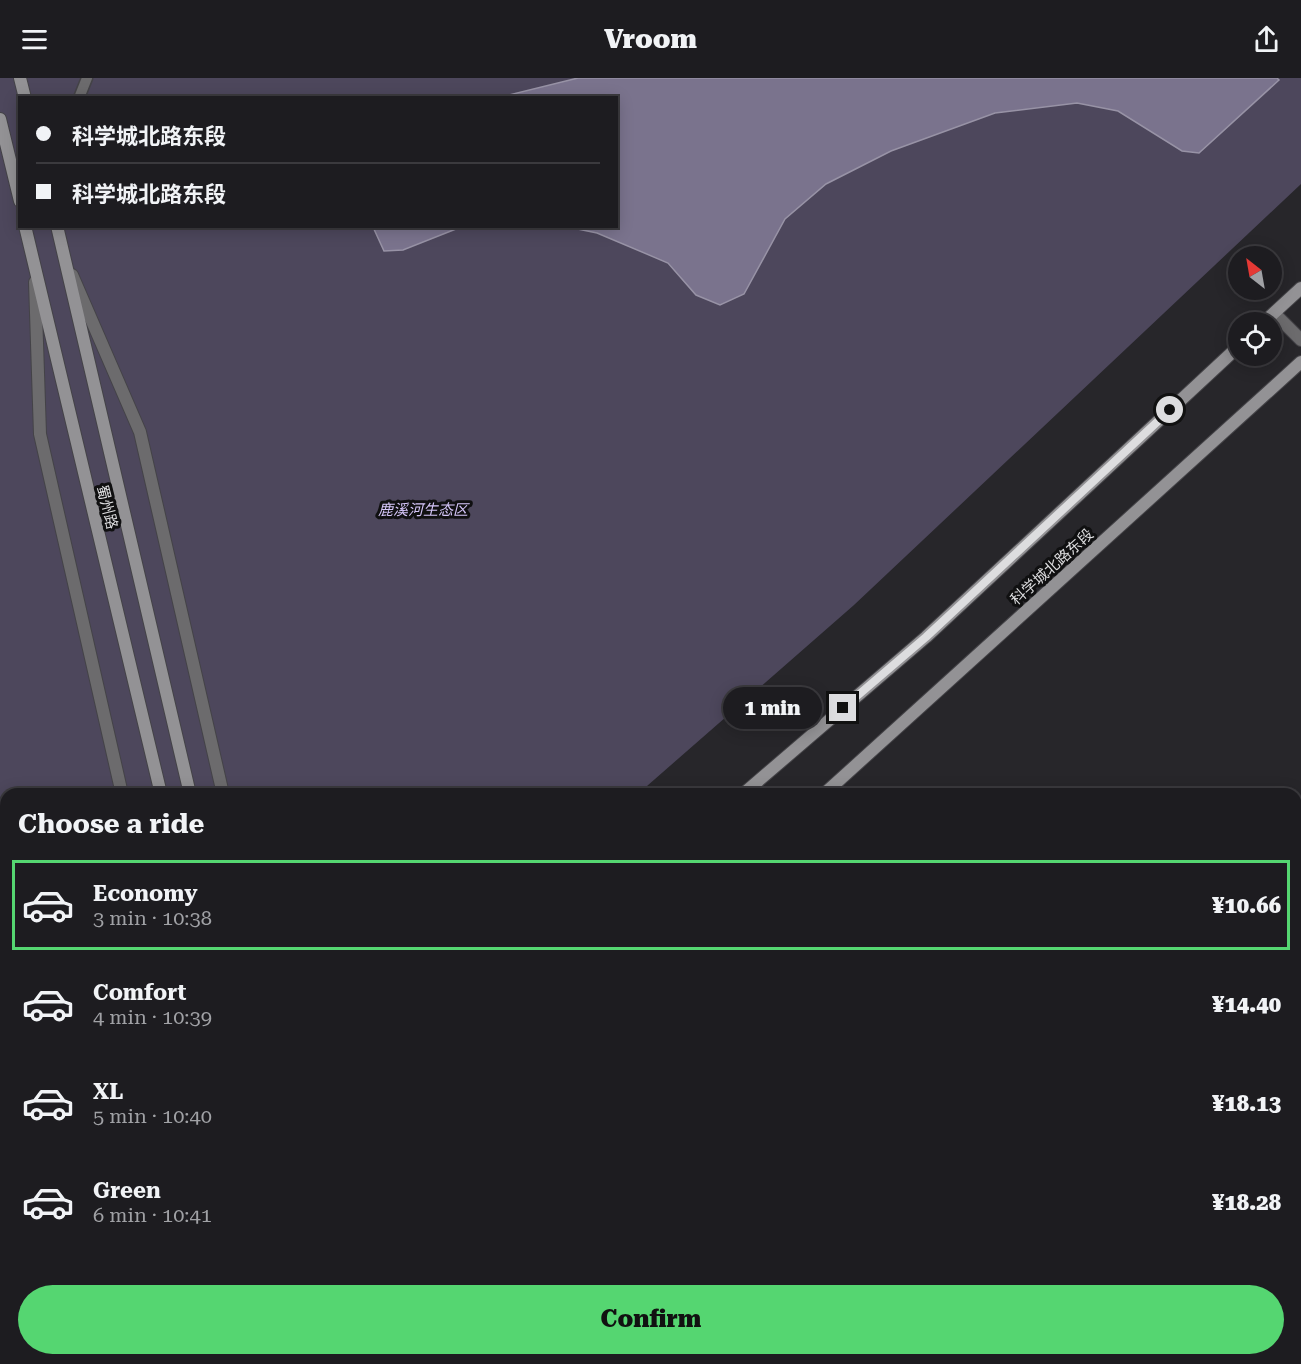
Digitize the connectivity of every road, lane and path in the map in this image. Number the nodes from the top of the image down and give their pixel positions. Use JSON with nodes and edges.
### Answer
{"nodes":[{"id":1,"x":20,"y":78,"type":"edge"},
{"id":2,"x":87,"y":78,"type":"edge"},
{"id":3,"x":24,"y":96,"type":"edge"},
{"id":4,"x":80,"y":96,"type":"edge"},
{"id":5,"x":0,"y":119,"type":"edge"},
{"id":6,"x":18,"y":193,"type":"edge"},
{"id":7,"x":26,"y":228,"type":"edge"},
{"id":8,"x":57,"y":228,"type":"edge"},
{"id":9,"x":64,"y":257,"type":"junction"},
{"id":10,"x":35,"y":265,"type":"junction"},
{"id":11,"x":1301,"y":288,"type":"edge"},
{"id":12,"x":1275,"y":312,"type":"edge"},
{"id":13,"x":1282,"y":321,"type":"edge"},
{"id":14,"x":1301,"y":340,"type":"edge"},
{"id":15,"x":1228,"y":356,"type":"edge"},
{"id":16,"x":1301,"y":362,"type":"edge"},
{"id":17,"x":121,"y":788,"type":"edge"},
{"id":18,"x":160,"y":788,"type":"edge"},
{"id":19,"x":189,"y":788,"type":"edge"},
{"id":20,"x":222,"y":788,"type":"edge"},
{"id":21,"x":750,"y":788,"type":"edge"},
{"id":22,"x":831,"y":788,"type":"edge"}],
"edges":[{"from":1,"to":3,"type":"main road"},
{"from":2,"to":4,"type":"lane"},
{"from":5,"to":6,"type":"main road"},
{"from":7,"to":10,"type":"main road","name":"蜀州路"},
{"from":8,"to":9,"type":"main road","name":"蜀州路"},
{"from":9,"to":19,"type":"main road","name":"蜀州路"},
{"from":9,"to":20,"type":"street"},
{"from":10,"to":17,"type":"street"},
{"from":10,"to":18,"type":"main road","name":"蜀州路"},
{"from":11,"to":12,"type":"main road"},
{"from":13,"to":14,"type":"street"},
{"from":15,"to":21,"type":"main road"},
{"from":16,"to":22,"type":"main road","name":"科学城北路东段"}]}
